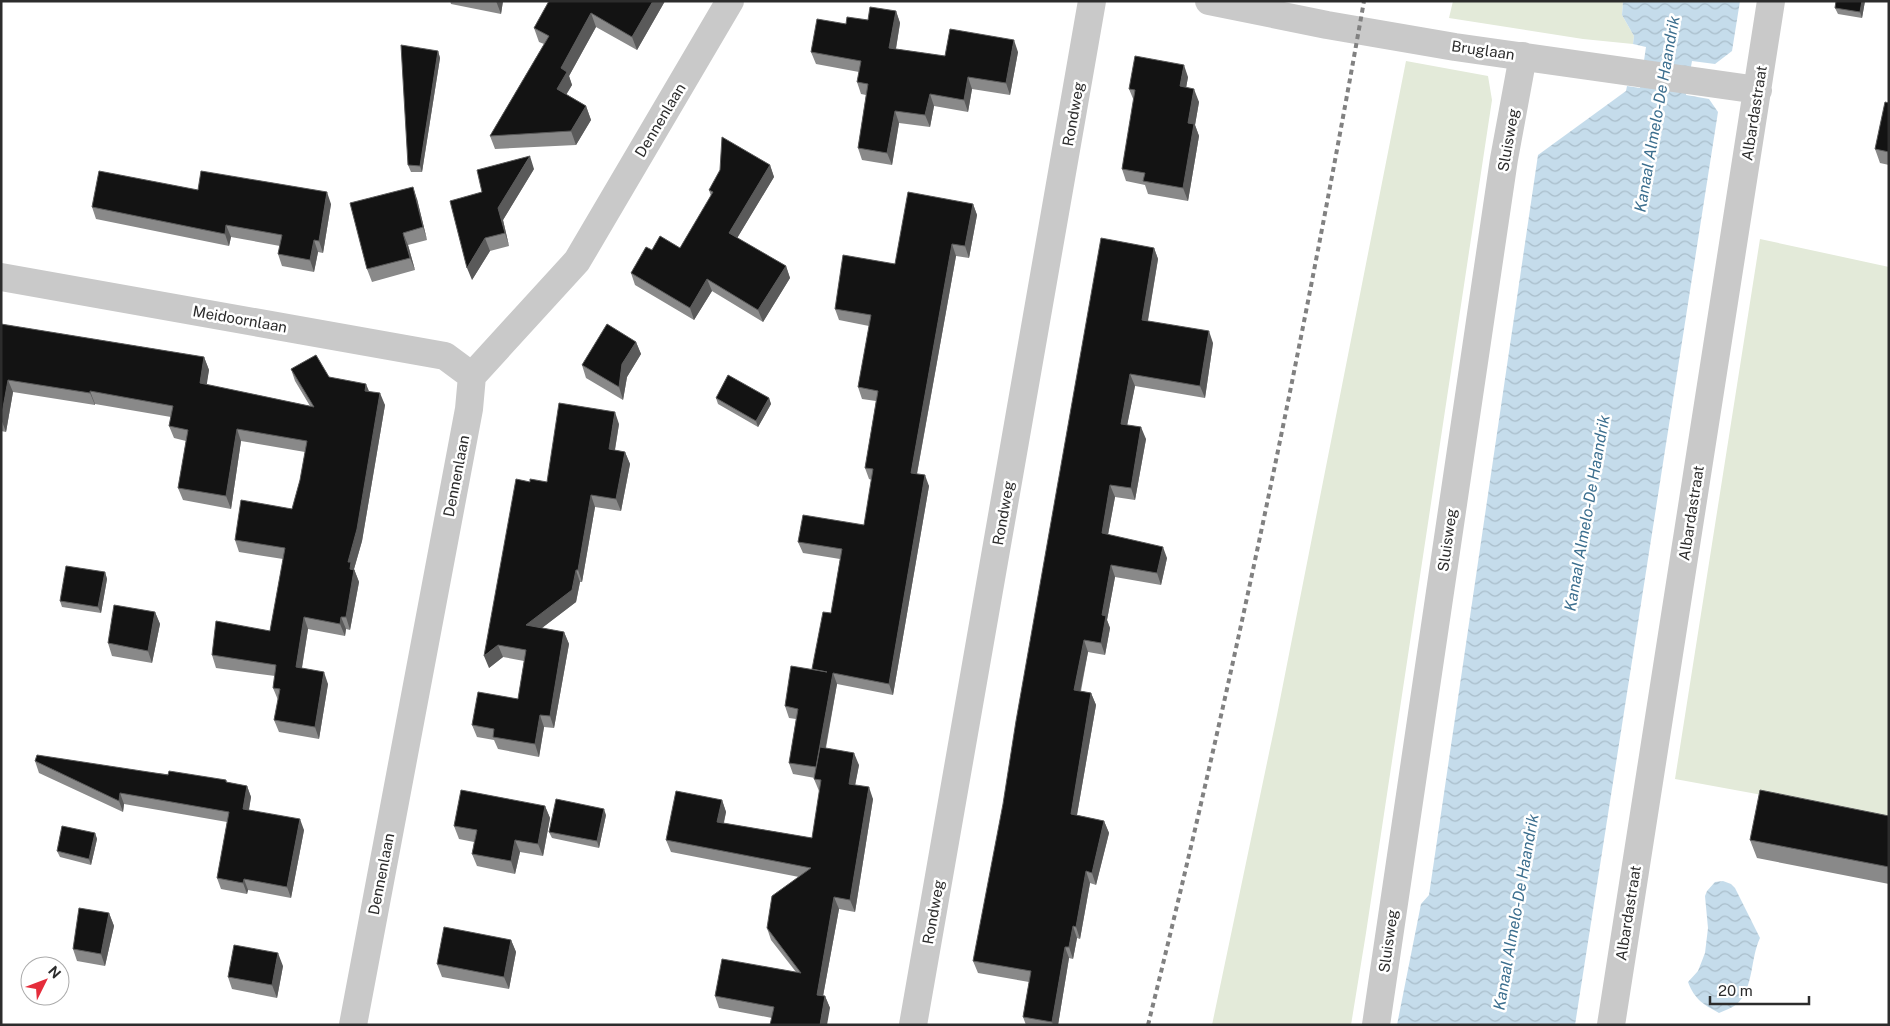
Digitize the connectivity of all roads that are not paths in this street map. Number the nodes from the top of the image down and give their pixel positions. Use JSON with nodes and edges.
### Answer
{"nodes":[{"id":1,"x":730,"y":1,"type":"edge"},
{"id":2,"x":1092,"y":1,"type":"edge"},
{"id":3,"x":1209,"y":1,"type":"edge"},
{"id":4,"x":1771,"y":1,"type":"edge"},
{"id":5,"x":1266,"y":6,"type":"edge"},
{"id":6,"x":1523,"y":56,"type":"junction"},
{"id":7,"x":1758,"y":90,"type":"junction"},
{"id":8,"x":1,"y":277,"type":"edge"},
{"id":9,"x":472,"y":376,"type":"junction"},
{"id":10,"x":353,"y":1025,"type":"edge"},
{"id":11,"x":913,"y":1025,"type":"edge"},
{"id":12,"x":1376,"y":1025,"type":"edge"},
{"id":13,"x":1611,"y":1025,"type":"edge"}],
"edges":[{"from":1,"to":9,"type":"street","name":"Dennenlaan"},
{"from":2,"to":11,"type":"street","name":"Rondweg"},
{"from":3,"to":5,"type":"street","name":"Bruglaan"},
{"from":4,"to":7,"type":"street","name":"Albardastraat"},
{"from":5,"to":6,"type":"street","name":"Bruglaan"},
{"from":6,"to":7,"type":"street","name":"Bruglaan"},
{"from":6,"to":12,"type":"street","name":"Sluisweg"},
{"from":7,"to":13,"type":"street","name":"Albardastraat"},
{"from":8,"to":9,"type":"street","name":"Meidoornlaan"},
{"from":9,"to":10,"type":"street","name":"Dennenlaan"}]}
